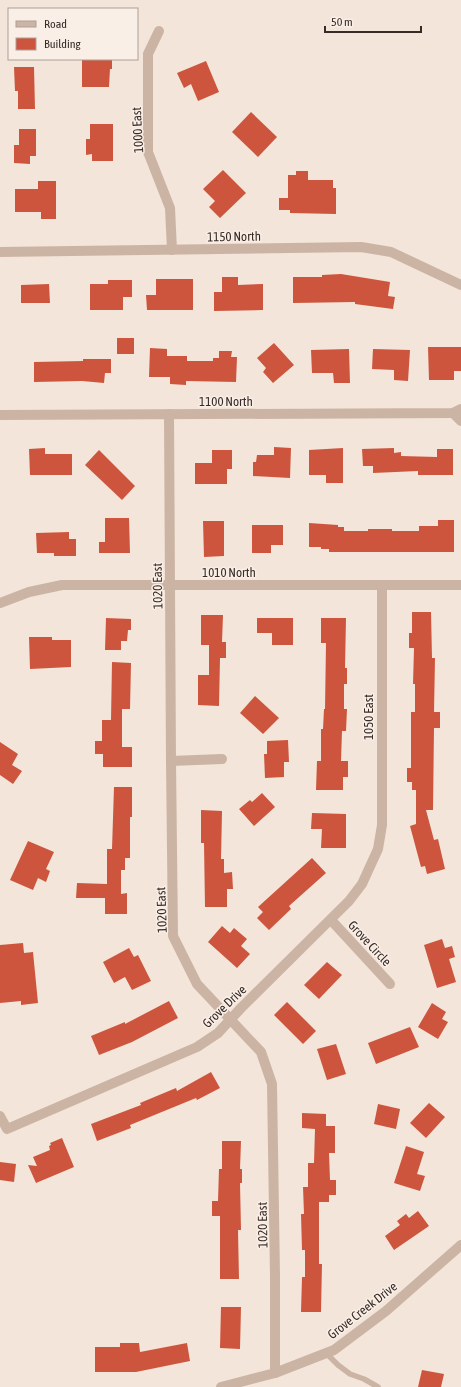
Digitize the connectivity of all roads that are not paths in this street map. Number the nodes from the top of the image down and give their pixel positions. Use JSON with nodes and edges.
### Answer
{"nodes":[{"id":1,"x":158,"y":31,"type":"dead end"},
{"id":2,"x":172,"y":250,"type":"junction"},
{"id":3,"x":0,"y":252,"type":"edge"},
{"id":4,"x":461,"y":285,"type":"edge"},
{"id":5,"x":457,"y":411,"type":"edge"},
{"id":6,"x":169,"y":414,"type":"junction"},
{"id":7,"x":0,"y":415,"type":"edge"},
{"id":8,"x":461,"y":421,"type":"edge"},
{"id":9,"x":169,"y":585,"type":"junction"},
{"id":10,"x":382,"y":585,"type":"junction"},
{"id":11,"x":461,"y":585,"type":"edge"},
{"id":12,"x":0,"y":603,"type":"edge"},
{"id":13,"x":222,"y":759,"type":"dead end"},
{"id":14,"x":171,"y":760,"type":"junction"},
{"id":15,"x":378,"y":849,"type":"joint"},
{"id":16,"x":331,"y":920,"type":"junction"},
{"id":17,"x":390,"y":984,"type":"dead end"},
{"id":18,"x":231,"y":1019,"type":"junction"},
{"id":19,"x":0,"y":1116,"type":"edge"},
{"id":20,"x":461,"y":1245,"type":"edge"},
{"id":21,"x":326,"y":1353,"type":"junction"},
{"id":22,"x":275,"y":1372,"type":"junction"},
{"id":23,"x":221,"y":1387,"type":"edge"},
{"id":24,"x":378,"y":1387,"type":"edge"}],
"edges":[{"from":1,"to":2,"type":"street","name":"1000 East"},
{"from":2,"to":3,"type":"street","name":"1150 North"},
{"from":2,"to":4,"type":"street","name":"1150 North"},
{"from":5,"to":6,"type":"street","name":"1100 North"},
{"from":5,"to":8,"type":"street","name":"1100 North"},
{"from":6,"to":7,"type":"street","name":"1100 North"},
{"from":6,"to":9,"type":"street","name":"1020 East"},
{"from":9,"to":10,"type":"street","name":"1010 North"},
{"from":9,"to":12,"type":"street","name":"1010 North"},
{"from":9,"to":14,"type":"street","name":"1020 East"},
{"from":10,"to":11,"type":"street","name":"1010 North"},
{"from":10,"to":15,"type":"street","name":"1050 East"},
{"from":13,"to":14,"type":"street"},
{"from":14,"to":18,"type":"street","name":"1020 East"},
{"from":15,"to":16,"type":"street","name":"Grove Drive"},
{"from":16,"to":17,"type":"street","name":"Grove Circle"},
{"from":16,"to":18,"type":"street","name":"Grove Drive"},
{"from":18,"to":19,"type":"street","name":"Grove Drive"},
{"from":18,"to":22,"type":"street","name":"1020 East"},
{"from":20,"to":21,"type":"street","name":"Grove Creek Drive"},
{"from":21,"to":22,"type":"street","name":"Grove Creek Drive"},
{"from":21,"to":24,"type":"lane"},
{"from":22,"to":23,"type":"street","name":"Grove Creek Drive"}]}
